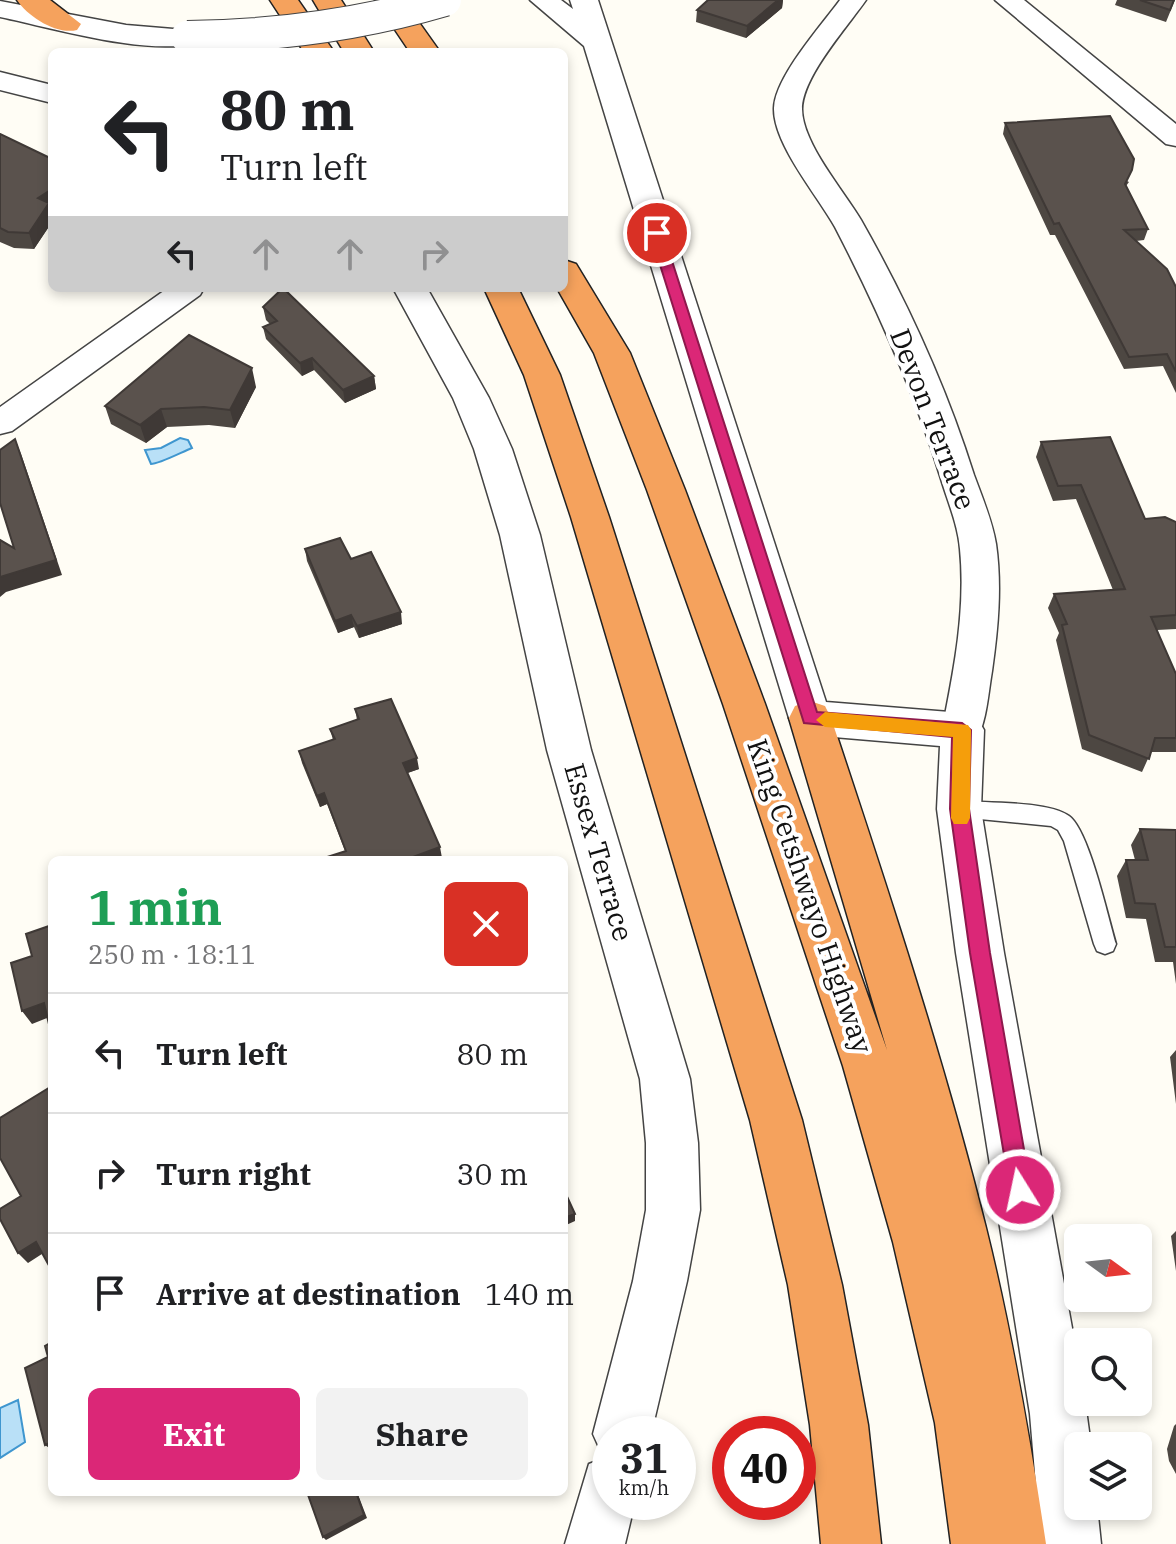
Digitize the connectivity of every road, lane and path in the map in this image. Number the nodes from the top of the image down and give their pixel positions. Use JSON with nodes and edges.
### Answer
{"nodes":[{"id":1,"x":31,"y":0,"type":"edge"},
{"id":2,"x":284,"y":0,"type":"edge"},
{"id":3,"x":327,"y":0,"type":"edge"},
{"id":4,"x":389,"y":0,"type":"edge"},
{"id":5,"x":445,"y":0,"type":"edge"},
{"id":6,"x":544,"y":0,"type":"edge"},
{"id":7,"x":584,"y":0,"type":"edge"},
{"id":8,"x":592,"y":0,"type":"edge"},
{"id":9,"x":853,"y":0,"type":"edge"},
{"id":10,"x":1008,"y":0,"type":"edge"},
{"id":11,"x":0,"y":9,"type":"edge"},
{"id":12,"x":67,"y":24,"type":"junction"},
{"id":13,"x":596,"y":41,"type":"junction"},
{"id":14,"x":316,"y":48,"type":"edge"},
{"id":15,"x":357,"y":48,"type":"edge"},
{"id":16,"x":422,"y":48,"type":"edge"},
{"id":17,"x":0,"y":81,"type":"edge"},
{"id":18,"x":48,"y":93,"type":"edge"},
{"id":19,"x":1176,"y":138,"type":"edge"},
{"id":20,"x":568,"y":278,"type":"edge"},
{"id":21,"x":183,"y":292,"type":"edge"},
{"id":22,"x":412,"y":292,"type":"edge"},
{"id":23,"x":477,"y":292,"type":"edge"},
{"id":24,"x":503,"y":292,"type":"edge"},
{"id":25,"x":556,"y":415,"type":"junction"},
{"id":26,"x":0,"y":423,"type":"edge"},
{"id":27,"x":810,"y":718,"type":"junction"},
{"id":28,"x":962,"y":730,"type":"junction"},
{"id":29,"x":959,"y":809,"type":"junction"},
{"id":30,"x":1105,"y":944,"type":"dead end"},
{"id":31,"x":626,"y":1416,"type":"edge"},
{"id":32,"x":601,"y":1520,"type":"edge"},
{"id":33,"x":595,"y":1544,"type":"edge"},
{"id":34,"x":851,"y":1544,"type":"edge"},
{"id":35,"x":981,"y":1544,"type":"edge"},
{"id":36,"x":1016,"y":1544,"type":"edge"},
{"id":37,"x":1071,"y":1544,"type":"edge"}],
"edges":[{"from":1,"to":12,"type":"highway"},
{"from":2,"to":14,"type":"highway"},
{"from":3,"to":15,"type":"highway"},
{"from":4,"to":16,"type":"highway"},
{"from":5,"to":12,"type":"street","bridge":true},
{"from":6,"to":13,"type":"street"},
{"from":7,"to":13,"type":"street"},
{"from":8,"to":13,"type":"street"},
{"from":9,"to":28,"type":"street","name":"Devon Terrace"},
{"from":10,"to":19,"type":"street"},
{"from":11,"to":12,"type":"street"},
{"from":13,"to":27,"type":"street"},
{"from":17,"to":18,"type":"street"},
{"from":20,"to":35,"type":"highway","name":"King Cetshwayo Highway"},
{"from":21,"to":26,"type":"street"},
{"from":22,"to":31,"type":"street","name":"Essex Terrace"},
{"from":23,"to":25,"type":"highway"},
{"from":24,"to":25,"type":"highway"},
{"from":25,"to":34,"type":"highway"},
{"from":27,"to":28,"type":"street"},
{"from":27,"to":36,"type":"highway"},
{"from":28,"to":29,"type":"street","name":"Devon Terrace"},
{"from":29,"to":30,"type":"lane"},
{"from":29,"to":37,"type":"street","name":"Devon Terrace"},
{"from":32,"to":33,"type":"street"}]}
